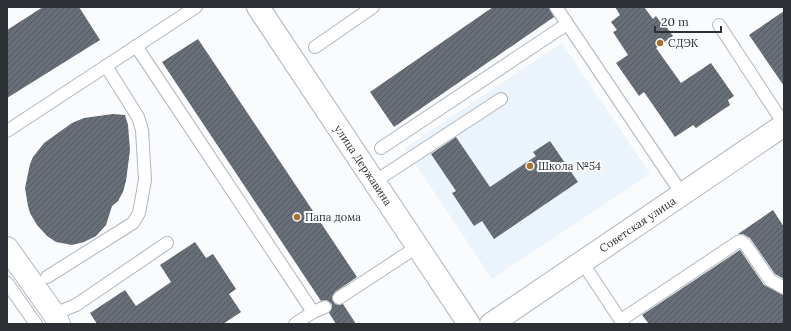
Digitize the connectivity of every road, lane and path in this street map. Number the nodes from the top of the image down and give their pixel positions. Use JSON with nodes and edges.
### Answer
{"nodes":[{"id":1,"x":196,"y":7,"type":"edge"},
{"id":2,"x":258,"y":7,"type":"edge"},
{"id":3,"x":373,"y":7,"type":"edge"},
{"id":4,"x":556,"y":7,"type":"edge"},
{"id":5,"x":567,"y":24,"type":"junction"},
{"id":6,"x":719,"y":25,"type":"dead end"},
{"id":7,"x":136,"y":46,"type":"junction"},
{"id":8,"x":314,"y":47,"type":"dead end"},
{"id":9,"x":106,"y":66,"type":"junction"},
{"id":10,"x":501,"y":99,"type":"dead end"},
{"id":11,"x":784,"y":124,"type":"edge"},
{"id":12,"x":7,"y":131,"type":"edge"},
{"id":13,"x":382,"y":148,"type":"dead end"},
{"id":14,"x":374,"y":182,"type":"junction"},
{"id":15,"x":682,"y":194,"type":"junction"},
{"id":16,"x":167,"y":243,"type":"dead end"},
{"id":17,"x":417,"y":247,"type":"junction"},
{"id":18,"x":7,"y":248,"type":"edge"},
{"id":19,"x":582,"y":262,"type":"junction"},
{"id":20,"x":47,"y":277,"type":"dead end"},
{"id":21,"x":7,"y":283,"type":"edge"},
{"id":22,"x":784,"y":288,"type":"edge"},
{"id":23,"x":339,"y":298,"type":"dead end"},
{"id":24,"x":325,"y":307,"type":"dead end"},
{"id":25,"x":313,"y":312,"type":"junction"},
{"id":26,"x":49,"y":321,"type":"edge"},
{"id":27,"x":622,"y":322,"type":"edge"},
{"id":28,"x":295,"y":324,"type":"edge"},
{"id":29,"x":469,"y":324,"type":"edge"},
{"id":30,"x":491,"y":324,"type":"edge"}],
"edges":[{"from":1,"to":7,"type":"lane"},
{"from":2,"to":14,"type":"street","name":"улица Державина"},
{"from":3,"to":8,"type":"lane"},
{"from":4,"to":5,"type":"lane"},
{"from":5,"to":13,"type":"lane"},
{"from":5,"to":15,"type":"lane"},
{"from":6,"to":11,"type":"lane"},
{"from":7,"to":9,"type":"lane"},
{"from":7,"to":25,"type":"lane"},
{"from":9,"to":12,"type":"lane"},
{"from":9,"to":20,"type":"lane"},
{"from":10,"to":14,"type":"lane"},
{"from":11,"to":15,"type":"street","name":"Советская улица"},
{"from":14,"to":17,"type":"street","name":"улица Державина"},
{"from":15,"to":19,"type":"street","name":"Советская улица"},
{"from":16,"to":26,"type":"lane"},
{"from":17,"to":23,"type":"lane"},
{"from":17,"to":29,"type":"street","name":"улица Державина"},
{"from":18,"to":26,"type":"street"},
{"from":19,"to":27,"type":"lane"},
{"from":19,"to":30,"type":"street","name":"Советская улица"},
{"from":21,"to":26,"type":"lane"},
{"from":22,"to":27,"type":"lane"},
{"from":24,"to":25,"type":"lane"},
{"from":25,"to":28,"type":"lane"}]}
